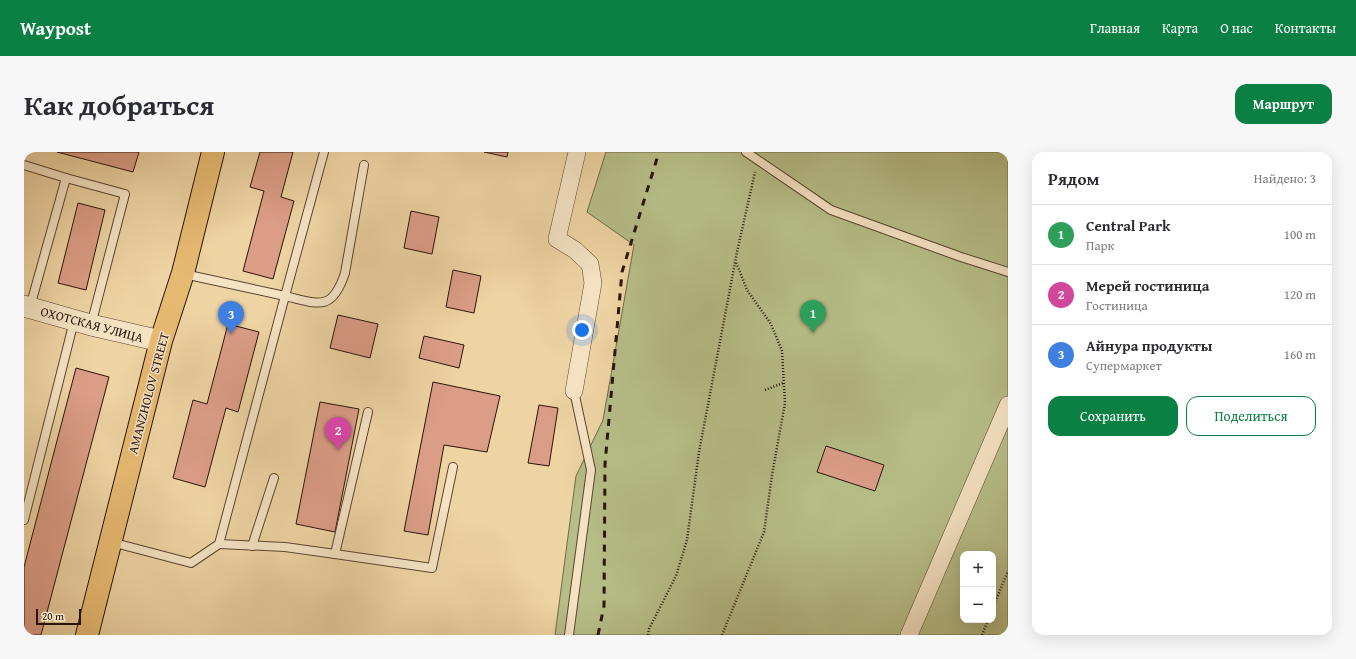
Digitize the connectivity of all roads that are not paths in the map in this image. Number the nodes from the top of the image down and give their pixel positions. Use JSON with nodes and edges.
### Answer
{"nodes":[{"id":1,"x":213,"y":152,"type":"edge"},
{"id":2,"x":324,"y":152,"type":"edge"},
{"id":3,"x":577,"y":152,"type":"edge"},
{"id":4,"x":746,"y":152,"type":"edge"},
{"id":5,"x":24,"y":165,"type":"edge"},
{"id":6,"x":364,"y":165,"type":"dead end"},
{"id":7,"x":66,"y":178,"type":"junction"},
{"id":8,"x":1008,"y":272,"type":"edge"},
{"id":9,"x":182,"y":273,"type":"junction"},
{"id":10,"x":285,"y":296,"type":"junction"},
{"id":11,"x":27,"y":306,"type":"edge"},
{"id":12,"x":83,"y":322,"type":"junction"},
{"id":13,"x":161,"y":341,"type":"junction"},
{"id":14,"x":574,"y":391,"type":"joint"},
{"id":15,"x":1008,"y":405,"type":"edge"},
{"id":16,"x":368,"y":412,"type":"dead end"},
{"id":17,"x":453,"y":467,"type":"dead end"},
{"id":18,"x":274,"y":478,"type":"dead end"},
{"id":19,"x":24,"y":520,"type":"edge"},
{"id":20,"x":110,"y":542,"type":"junction"},
{"id":21,"x":220,"y":544,"type":"junction"},
{"id":22,"x":252,"y":546,"type":"junction"},
{"id":23,"x":335,"y":554,"type":"junction"},
{"id":24,"x":87,"y":635,"type":"edge"},
{"id":25,"x":569,"y":635,"type":"edge"},
{"id":26,"x":909,"y":635,"type":"edge"}],
"edges":[{"from":1,"to":9,"type":"main road","name":"AMANZHOLOV STREET"},
{"from":2,"to":10,"type":"lane"},
{"from":3,"to":14,"type":"street"},
{"from":4,"to":8,"type":"lane"},
{"from":5,"to":7,"type":"lane"},
{"from":6,"to":10,"type":"lane"},
{"from":7,"to":11,"type":"lane"},
{"from":7,"to":12,"type":"lane"},
{"from":9,"to":10,"type":"lane"},
{"from":9,"to":13,"type":"main road","name":"AMANZHOLOV STREET"},
{"from":10,"to":21,"type":"lane"},
{"from":11,"to":12,"type":"street","name":"ОХОТСКАЯ УЛИЦА"},
{"from":12,"to":13,"type":"street","name":"ОХОТСКАЯ УЛИЦА"},
{"from":12,"to":19,"type":"lane"},
{"from":13,"to":20,"type":"main road","name":"AMANZHOLOV STREET"},
{"from":14,"to":25,"type":"lane"},
{"from":15,"to":26,"type":"street"},
{"from":16,"to":23,"type":"lane"},
{"from":17,"to":23,"type":"lane"},
{"from":18,"to":22,"type":"lane"},
{"from":20,"to":21,"type":"lane"},
{"from":20,"to":24,"type":"main road","name":"AMANZHOLOV STREET"},
{"from":21,"to":22,"type":"lane"},
{"from":22,"to":23,"type":"lane"}]}
